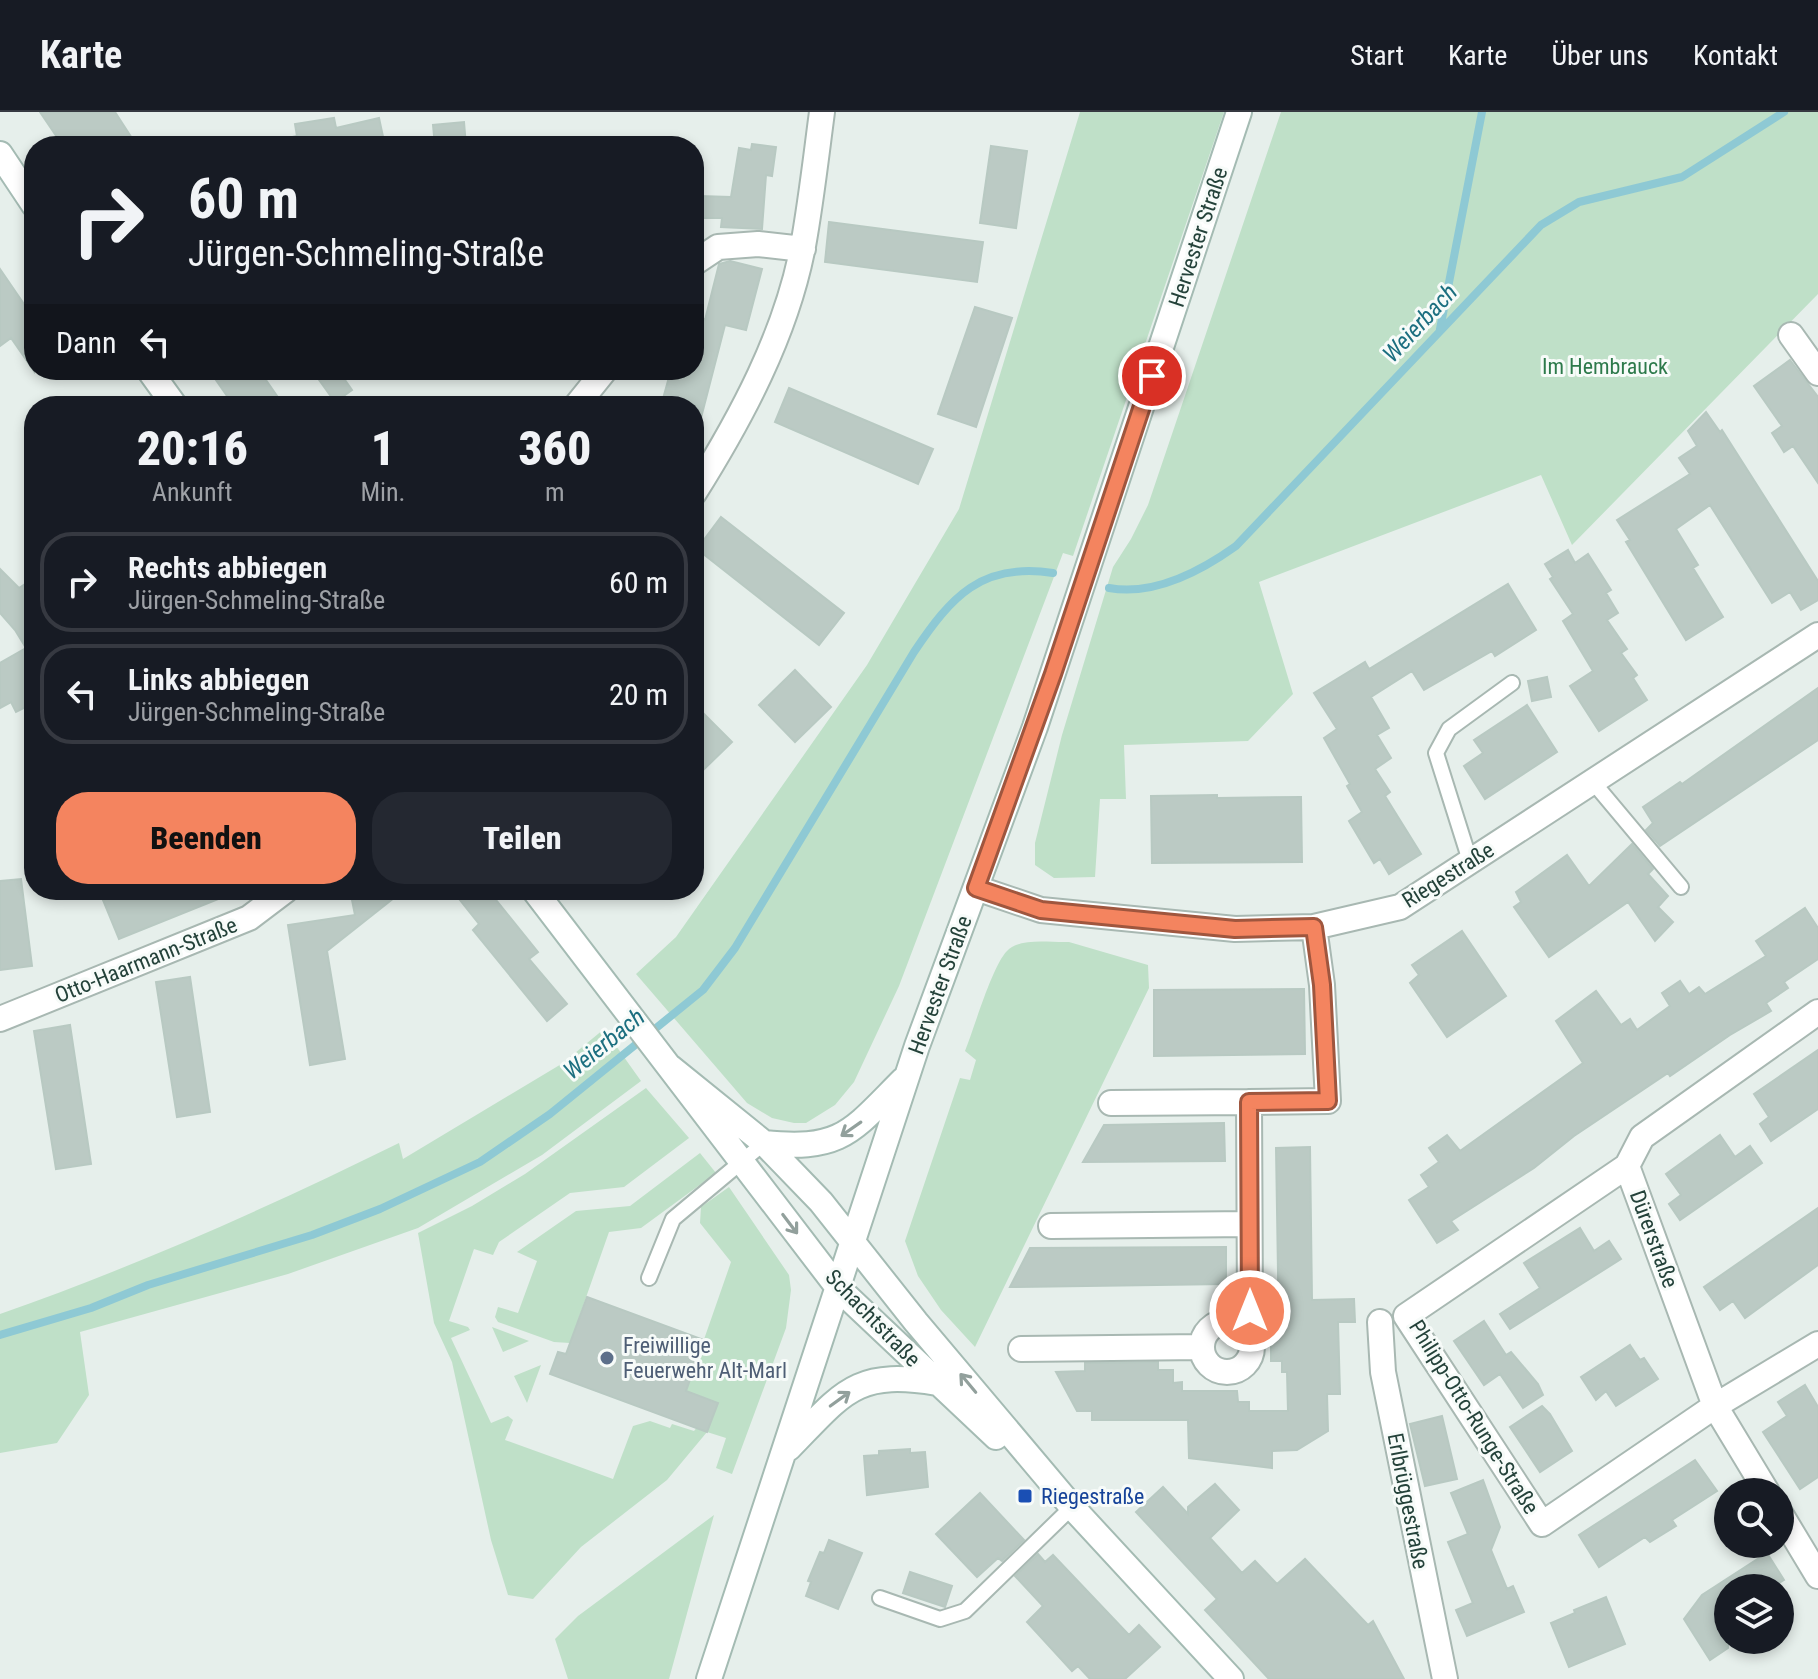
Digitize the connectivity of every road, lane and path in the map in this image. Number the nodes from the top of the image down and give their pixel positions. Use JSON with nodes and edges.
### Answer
{"nodes":[{"id":1,"x":822,"y":112,"type":"edge"},
{"id":2,"x":1239,"y":112,"type":"edge"},
{"id":3,"x":0,"y":154,"type":"edge"},
{"id":4,"x":24,"y":190,"type":"edge"},
{"id":5,"x":803,"y":249,"type":"junction"},
{"id":6,"x":704,"y":256,"type":"edge"},
{"id":7,"x":1791,"y":335,"type":"dead end"},
{"id":8,"x":1818,"y":373,"type":"edge"},
{"id":9,"x":597,"y":380,"type":"edge"},
{"id":10,"x":584,"y":396,"type":"edge"},
{"id":11,"x":704,"y":476,"type":"edge"},
{"id":12,"x":1818,"y":635,"type":"edge"},
{"id":13,"x":1512,"y":683,"type":"dead end"},
{"id":14,"x":1593,"y":782,"type":"junction"},
{"id":15,"x":1470,"y":861,"type":"junction"},
{"id":16,"x":1681,"y":887,"type":"dead end"},
{"id":17,"x":976,"y":888,"type":"junction"},
{"id":18,"x":273,"y":900,"type":"edge"},
{"id":19,"x":542,"y":900,"type":"edge"},
{"id":20,"x":1314,"y":927,"type":"junction"},
{"id":21,"x":1818,"y":1012,"type":"edge"},
{"id":22,"x":0,"y":1019,"type":"edge"},
{"id":23,"x":665,"y":1059,"type":"junction"},
{"id":24,"x":907,"y":1075,"type":"junction"},
{"id":25,"x":1249,"y":1102,"type":"junction"},
{"id":26,"x":1111,"y":1103,"type":"dead end"},
{"id":27,"x":764,"y":1143,"type":"junction"},
{"id":28,"x":743,"y":1162,"type":"junction"},
{"id":29,"x":1627,"y":1166,"type":"junction"},
{"id":30,"x":1249,"y":1224,"type":"junction"},
{"id":31,"x":1051,"y":1226,"type":"dead end"},
{"id":32,"x":854,"y":1243,"type":"junction"},
{"id":33,"x":649,"y":1278,"type":"dead end"},
{"id":34,"x":839,"y":1289,"type":"junction"},
{"id":35,"x":1380,"y":1322,"type":"dead end"},
{"id":36,"x":1243,"y":1327,"type":"junction"},
{"id":37,"x":1818,"y":1344,"type":"edge"},
{"id":38,"x":1202,"y":1347,"type":"junction"},
{"id":39,"x":1021,"y":1349,"type":"dead end"},
{"id":40,"x":937,"y":1383,"type":"junction"},
{"id":41,"x":1715,"y":1406,"type":"junction"},
{"id":42,"x":784,"y":1453,"type":"junction"},
{"id":43,"x":1759,"y":1478,"type":"edge"},
{"id":44,"x":1072,"y":1507,"type":"junction"},
{"id":45,"x":1794,"y":1536,"type":"edge"},
{"id":46,"x":1818,"y":1576,"type":"edge"},
{"id":47,"x":880,"y":1598,"type":"dead end"},
{"id":48,"x":709,"y":1679,"type":"edge"},
{"id":49,"x":1231,"y":1679,"type":"edge"},
{"id":50,"x":1445,"y":1679,"type":"edge"}],
"edges":[{"from":1,"to":5,"type":"street"},
{"from":2,"to":17,"type":"street","name":"Hervester Straße"},
{"from":3,"to":4,"type":"street"},
{"from":5,"to":6,"type":"street"},
{"from":5,"to":11,"type":"street"},
{"from":7,"to":8,"type":"street"},
{"from":9,"to":10,"type":"street"},
{"from":12,"to":14,"type":"street","name":"Riegestraße"},
{"from":13,"to":15,"type":"lane"},
{"from":14,"to":15,"type":"street","name":"Riegestraße"},
{"from":14,"to":16,"type":"lane"},
{"from":15,"to":20,"type":"street","name":"Riegestraße"},
{"from":17,"to":20,"type":"street","name":"Riegestraße"},
{"from":17,"to":24,"type":"street","name":"Hervester Straße"},
{"from":18,"to":22,"type":"street","name":"Otto-Haarmann-Straße"},
{"from":19,"to":23,"type":"street","name":"Schachtstraße"},
{"from":20,"to":25,"type":"street"},
{"from":21,"to":29,"type":"street","name":"Dürerstraße"},
{"from":23,"to":27,"type":"street","name":"Schachtstraße"},
{"from":23,"to":28,"type":"street","name":"Schachtstraße"},
{"from":24,"to":27,"type":"street","one_way":true},
{"from":24,"to":32,"type":"street","name":"Hervester Straße"},
{"from":25,"to":26,"type":"street"},
{"from":25,"to":30,"type":"street"},
{"from":27,"to":28,"type":"lane"},
{"from":27,"to":32,"type":"street","name":"Schachtstraße"},
{"from":28,"to":33,"type":"lane"},
{"from":28,"to":34,"type":"street","name":"Schachtstraße","one_way":true},
{"from":29,"to":41,"type":"street","name":"Dürerstraße"},
{"from":29,"to":41,"type":"street","name":"Philipp-Otto-Runge-Straße"},
{"from":30,"to":31,"type":"street"},
{"from":30,"to":36,"type":"street"},
{"from":32,"to":34,"type":"street","name":"Hervester Straße"},
{"from":44,"to":32,"type":"street","name":"Schachtstraße","one_way":true},
{"from":34,"to":40,"type":"street","name":"Schachtstraße"},
{"from":34,"to":42,"type":"street","name":"Hervester Straße"},
{"from":35,"to":50,"type":"street","name":"Erlbrüggestraße"},
{"from":36,"to":38,"type":"street"},
{"from":36,"to":38,"type":"street"},
{"from":37,"to":41,"type":"street"},
{"from":38,"to":39,"type":"street"},
{"from":42,"to":40,"type":"street","one_way":true},
{"from":40,"to":44,"type":"street","name":"Schachtstraße"},
{"from":41,"to":43,"type":"street","name":"Dürerstraße"},
{"from":42,"to":48,"type":"street","name":"Hervester Straße"},
{"from":44,"to":47,"type":"lane"},
{"from":44,"to":49,"type":"street","name":"Schachtstraße"},
{"from":45,"to":46,"type":"street"}]}
